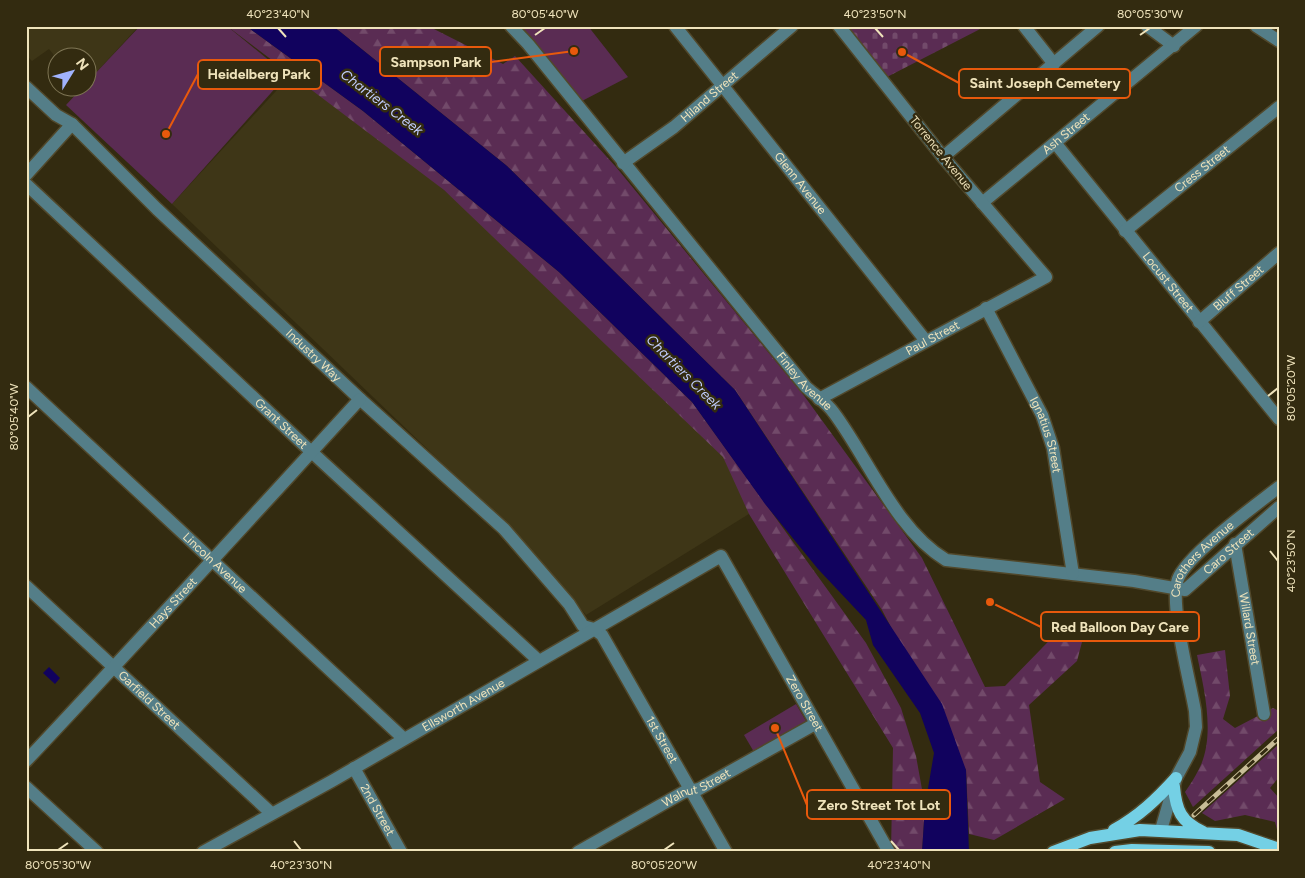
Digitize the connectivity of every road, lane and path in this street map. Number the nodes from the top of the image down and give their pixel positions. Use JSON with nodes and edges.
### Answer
{"nodes":[{"id":1,"x":512,"y":26,"type":"edge"},
{"id":2,"x":675,"y":26,"type":"edge"},
{"id":3,"x":792,"y":26,"type":"edge"},
{"id":4,"x":839,"y":26,"type":"edge"},
{"id":5,"x":1024,"y":26,"type":"edge"},
{"id":6,"x":1098,"y":26,"type":"edge"},
{"id":7,"x":1147,"y":26,"type":"edge"},
{"id":8,"x":1196,"y":26,"type":"edge"},
{"id":9,"x":1256,"y":26,"type":"edge"},
{"id":10,"x":1279,"y":41,"type":"edge"},
{"id":11,"x":1174,"y":46,"type":"junction"},
{"id":12,"x":1054,"y":64,"type":"junction"},
{"id":13,"x":722,"y":84,"type":"junction"},
{"id":14,"x":26,"y":87,"type":"edge"},
{"id":15,"x":1279,"y":107,"type":"edge"},
{"id":16,"x":72,"y":124,"type":"junction"},
{"id":17,"x":1056,"y":144,"type":"junction"},
{"id":18,"x":943,"y":157,"type":"junction"},
{"id":19,"x":623,"y":163,"type":"junction"},
{"id":20,"x":26,"y":175,"type":"edge"},
{"id":21,"x":26,"y":184,"type":"edge"},
{"id":22,"x":982,"y":203,"type":"junction"},
{"id":23,"x":1125,"y":231,"type":"junction"},
{"id":24,"x":1279,"y":253,"type":"edge"},
{"id":25,"x":1046,"y":276,"type":"joint"},
{"id":26,"x":986,"y":308,"type":"junction"},
{"id":27,"x":1199,"y":322,"type":"junction"},
{"id":28,"x":926,"y":342,"type":"junction"},
{"id":29,"x":26,"y":387,"type":"edge"},
{"id":30,"x":819,"y":398,"type":"junction"},
{"id":31,"x":360,"y":399,"type":"junction"},
{"id":32,"x":1279,"y":419,"type":"edge"},
{"id":33,"x":312,"y":452,"type":"junction"},
{"id":34,"x":1279,"y":487,"type":"edge"},
{"id":35,"x":1279,"y":507,"type":"edge"},
{"id":36,"x":1235,"y":544,"type":"junction"},
{"id":37,"x":721,"y":556,"type":"joint"},
{"id":38,"x":212,"y":559,"type":"junction"},
{"id":39,"x":1073,"y":574,"type":"junction"},
{"id":40,"x":26,"y":586,"type":"edge"},
{"id":41,"x":1176,"y":589,"type":"junction"},
{"id":42,"x":594,"y":629,"type":"junction"},
{"id":43,"x":539,"y":661,"type":"junction"},
{"id":44,"x":113,"y":666,"type":"junction"},
{"id":45,"x":1264,"y":714,"type":"dead end"},
{"id":46,"x":815,"y":724,"type":"junction"},
{"id":47,"x":403,"y":738,"type":"junction"},
{"id":48,"x":26,"y":761,"type":"edge"},
{"id":49,"x":354,"y":768,"type":"junction"},
{"id":50,"x":1175,"y":782,"type":"junction"},
{"id":51,"x":26,"y":787,"type":"edge"},
{"id":52,"x":691,"y":790,"type":"junction"},
{"id":53,"x":271,"y":813,"type":"junction"},
{"id":54,"x":1161,"y":830,"type":"junction"},
{"id":55,"x":1107,"y":834,"type":"junction"},
{"id":56,"x":1208,"y":834,"type":"junction"},
{"id":57,"x":1279,"y":849,"type":"edge"},
{"id":58,"x":1157,"y":851,"type":"edge"},
{"id":59,"x":97,"y":852,"type":"edge"},
{"id":60,"x":203,"y":852,"type":"edge"},
{"id":61,"x":401,"y":852,"type":"edge"},
{"id":62,"x":578,"y":852,"type":"edge"},
{"id":63,"x":726,"y":852,"type":"edge"},
{"id":64,"x":889,"y":852,"type":"edge"},
{"id":65,"x":1053,"y":852,"type":"edge"},
{"id":66,"x":1115,"y":852,"type":"edge"},
{"id":67,"x":1209,"y":852,"type":"edge"}],
"edges":[{"from":1,"to":19,"type":"street","name":"Finley Avenue"},
{"from":2,"to":13,"type":"street","name":"Glenn Avenue"},
{"from":3,"to":13,"type":"street","name":"Hiland Street"},
{"from":4,"to":18,"type":"street","name":"Torrence Avenue"},
{"from":5,"to":12,"type":"street"},
{"from":6,"to":12,"type":"street"},
{"from":7,"to":11,"type":"street"},
{"from":8,"to":11,"type":"street","name":"Ash Street"},
{"from":9,"to":10,"type":"street"},
{"from":11,"to":17,"type":"street","name":"Ash Street"},
{"from":12,"to":18,"type":"street"},
{"from":13,"to":19,"type":"street","name":"Hiland Street"},
{"from":13,"to":28,"type":"street","name":"Glenn Avenue"},
{"from":14,"to":16,"type":"street","name":"Industry Way"},
{"from":15,"to":23,"type":"street","name":"Cress Street"},
{"from":16,"to":20,"type":"street"},
{"from":16,"to":31,"type":"street","name":"Industry Way"},
{"from":17,"to":22,"type":"street","name":"Ash Street"},
{"from":17,"to":23,"type":"street","name":"Locust Street"},
{"from":18,"to":22,"type":"street","name":"Torrence Avenue"},
{"from":19,"to":30,"type":"street","name":"Finley Avenue"},
{"from":21,"to":33,"type":"street","name":"Grant Street"},
{"from":22,"to":25,"type":"street","name":"Torrence Avenue"},
{"from":23,"to":27,"type":"street","name":"Locust Street"},
{"from":24,"to":27,"type":"street","name":"Bluff Street"},
{"from":25,"to":26,"type":"street","name":"Paul Street"},
{"from":26,"to":28,"type":"street","name":"Paul Street"},
{"from":26,"to":39,"type":"street","name":"Ignatius Street"},
{"from":27,"to":32,"type":"street","name":"Locust Street"},
{"from":28,"to":30,"type":"street","name":"Paul Street"},
{"from":29,"to":38,"type":"street","name":"Lincoln Avenue"},
{"from":30,"to":39,"type":"street","name":"Finley Avenue"},
{"from":31,"to":33,"type":"street","name":"Hays Street"},
{"from":31,"to":42,"type":"street","name":"Industry Way"},
{"from":33,"to":38,"type":"street","name":"Hays Street"},
{"from":33,"to":43,"type":"street","name":"Grant Street"},
{"from":34,"to":41,"type":"street","name":"Carothers Avenue"},
{"from":35,"to":36,"type":"street","name":"Caro Street"},
{"from":36,"to":41,"type":"street","name":"Caro Street"},
{"from":36,"to":45,"type":"street","name":"Willard Street"},
{"from":37,"to":42,"type":"street","name":"Ellsworth Avenue"},
{"from":37,"to":46,"type":"street","name":"Zero Street"},
{"from":38,"to":44,"type":"street","name":"Hays Street"},
{"from":38,"to":47,"type":"street","name":"Lincoln Avenue"},
{"from":39,"to":41,"type":"street","name":"Finley Avenue"},
{"from":40,"to":44,"type":"street","name":"Garfield Street"},
{"from":41,"to":50,"type":"street","name":"Carothers Avenue"},
{"from":42,"to":43,"type":"street","name":"Ellsworth Avenue"},
{"from":42,"to":52,"type":"street","name":"1st Street"},
{"from":43,"to":47,"type":"street","name":"Ellsworth Avenue"},
{"from":44,"to":48,"type":"street","name":"Hays Street"},
{"from":44,"to":53,"type":"street","name":"Garfield Street"},
{"from":46,"to":52,"type":"street","name":"Walnut Street"},
{"from":46,"to":64,"type":"street","name":"Zero Street"},
{"from":47,"to":49,"type":"street","name":"Ellsworth Avenue"},
{"from":49,"to":53,"type":"street","name":"Ellsworth Avenue"},
{"from":49,"to":61,"type":"street","name":"2nd Street"},
{"from":50,"to":54,"type":"street","name":"Carothers Avenue"},
{"from":50,"to":55,"type":"main road"},
{"from":50,"to":56,"type":"main road"},
{"from":51,"to":59,"type":"street"},
{"from":52,"to":62,"type":"street","name":"Walnut Street"},
{"from":52,"to":63,"type":"street","name":"1st Street"},
{"from":53,"to":60,"type":"street","name":"Ellsworth Avenue"},
{"from":54,"to":55,"type":"main road"},
{"from":54,"to":56,"type":"main road"},
{"from":54,"to":58,"type":"main road"},
{"from":55,"to":65,"type":"main road"},
{"from":56,"to":57,"type":"main road"},
{"from":58,"to":66,"type":"main road"},
{"from":58,"to":67,"type":"main road"}]}
